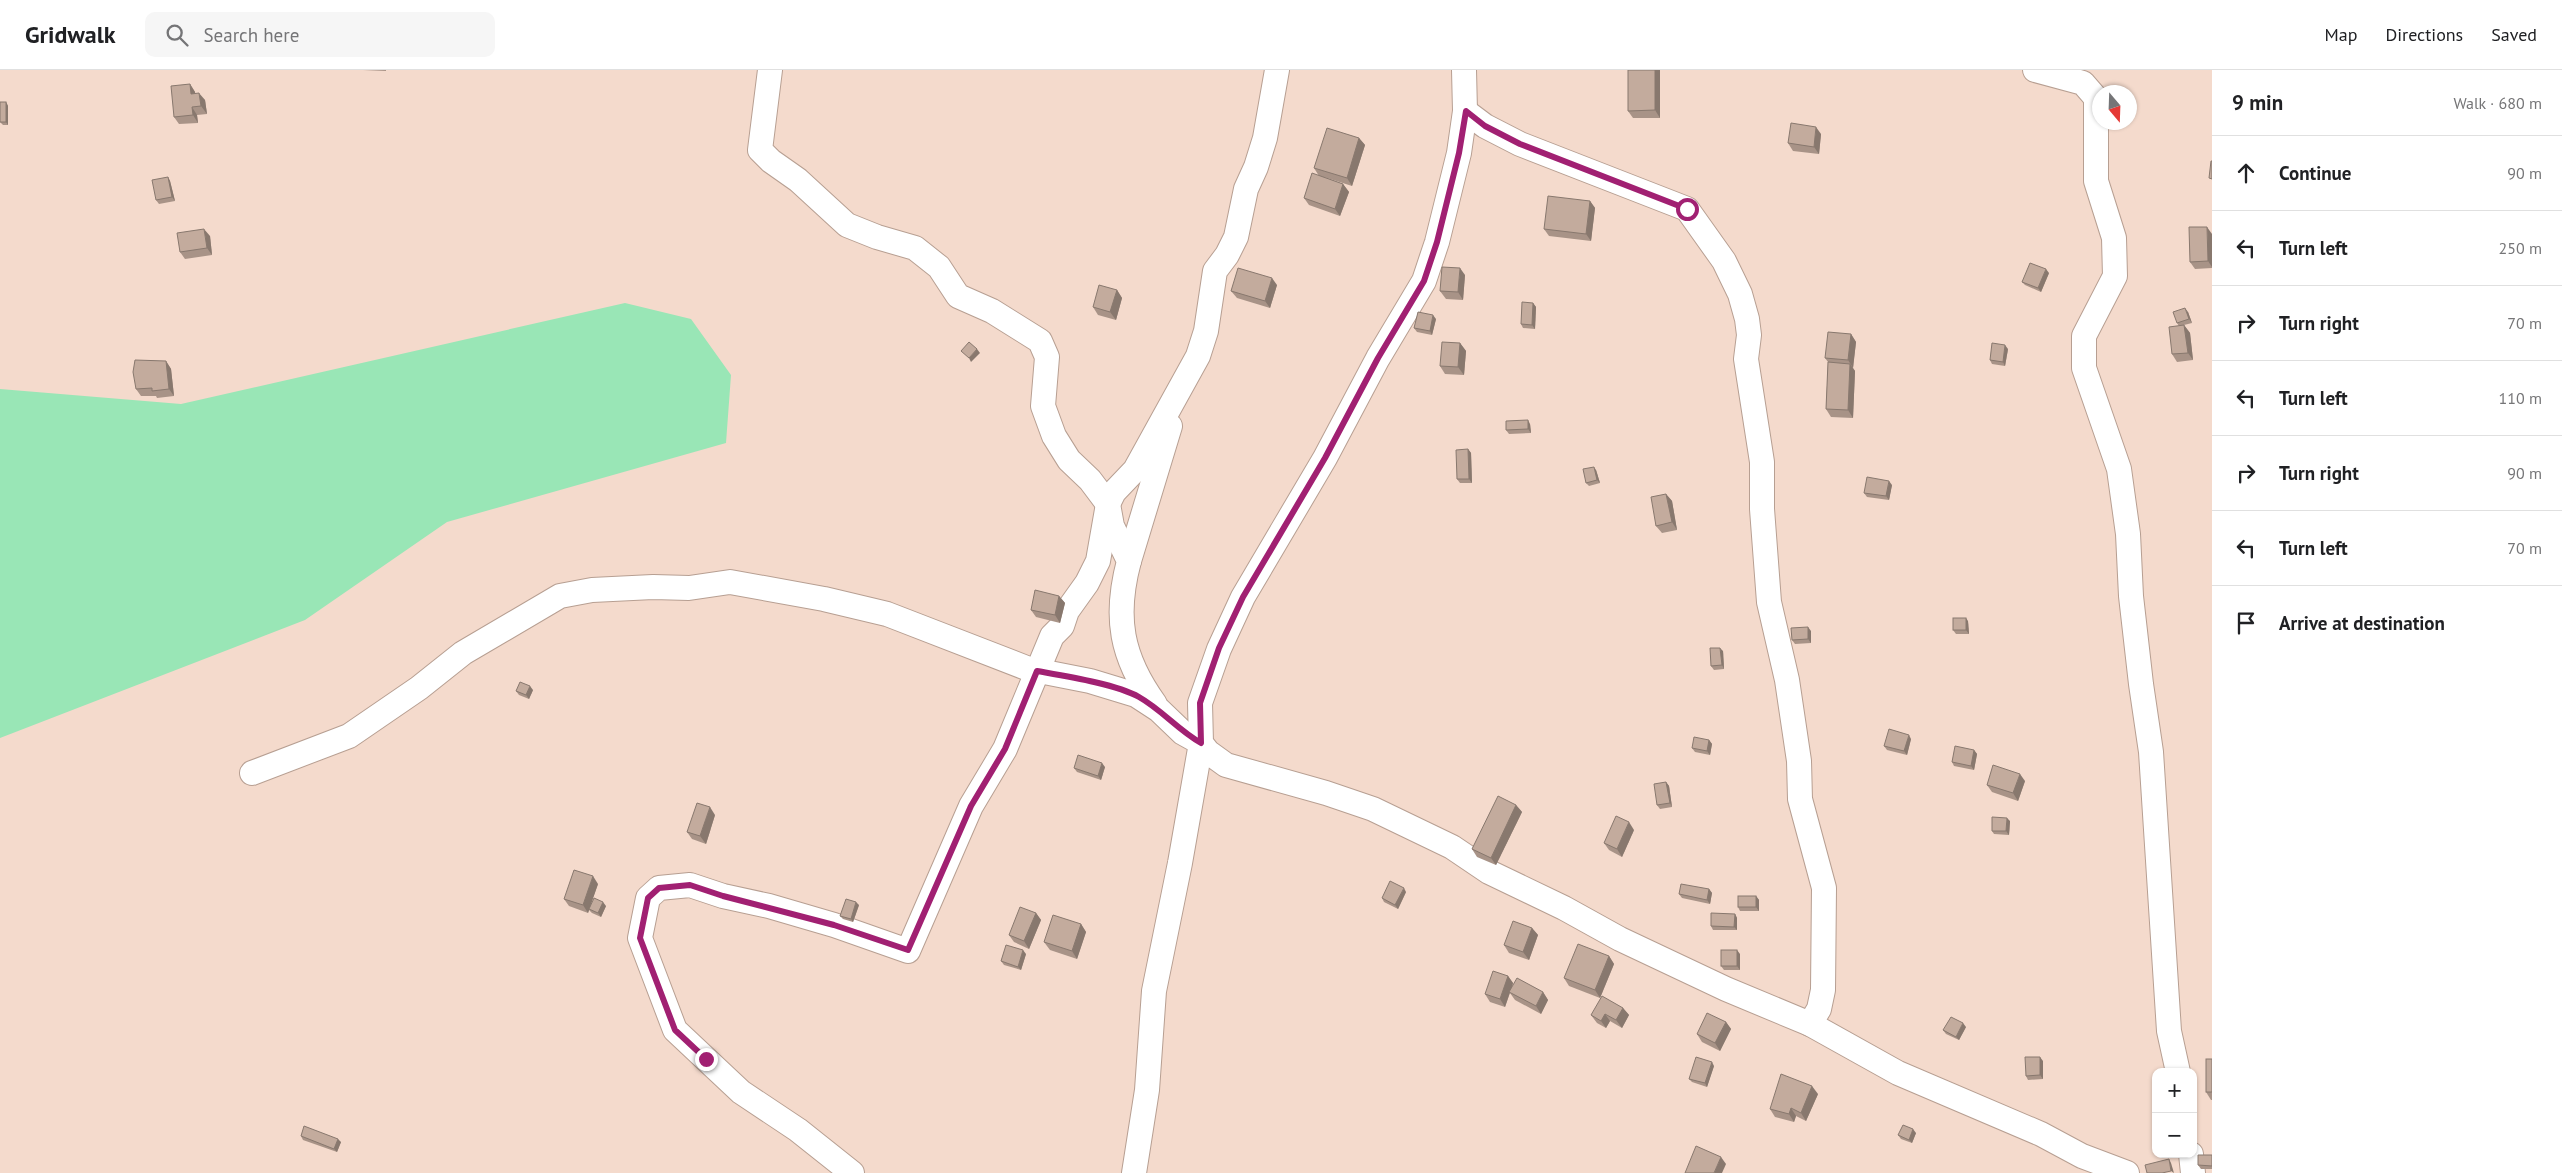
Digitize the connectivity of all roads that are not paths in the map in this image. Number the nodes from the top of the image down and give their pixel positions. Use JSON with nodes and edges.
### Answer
{"nodes":[{"id":1,"x":770,"y":70,"type":"edge"},
{"id":2,"x":1278,"y":70,"type":"edge"},
{"id":3,"x":1464,"y":70,"type":"edge"},
{"id":4,"x":2035,"y":70,"type":"edge"},
{"id":5,"x":1466,"y":111,"type":"junction"},
{"id":6,"x":1180,"y":393,"type":"junction"},
{"id":7,"x":1108,"y":504,"type":"junction"},
{"id":8,"x":1129,"y":561,"type":"junction"},
{"id":9,"x":1037,"y":671,"type":"junction"},
{"id":10,"x":1160,"y":710,"type":"junction"},
{"id":11,"x":1201,"y":743,"type":"junction"},
{"id":12,"x":252,"y":773,"type":"dead end"},
{"id":13,"x":1810,"y":1024,"type":"junction"},
{"id":14,"x":2177,"y":1068,"type":"edge"},
{"id":15,"x":2191,"y":1158,"type":"edge"},
{"id":16,"x":852,"y":1173,"type":"edge"},
{"id":17,"x":1134,"y":1173,"type":"edge"},
{"id":18,"x":2128,"y":1173,"type":"edge"},
{"id":19,"x":2193,"y":1173,"type":"edge"}],
"edges":[{"from":1,"to":7,"type":"street"},
{"from":2,"to":6,"type":"street"},
{"from":3,"to":5,"type":"street"},
{"from":4,"to":14,"type":"street"},
{"from":5,"to":11,"type":"street"},
{"from":5,"to":13,"type":"street"},
{"from":6,"to":7,"type":"street"},
{"from":6,"to":8,"type":"street"},
{"from":7,"to":8,"type":"street"},
{"from":7,"to":9,"type":"street"},
{"from":8,"to":10,"type":"street"},
{"from":9,"to":10,"type":"street"},
{"from":9,"to":12,"type":"street"},
{"from":9,"to":16,"type":"street"},
{"from":10,"to":11,"type":"street"},
{"from":11,"to":13,"type":"street"},
{"from":11,"to":17,"type":"street"},
{"from":13,"to":18,"type":"street"},
{"from":15,"to":19,"type":"street"}]}
